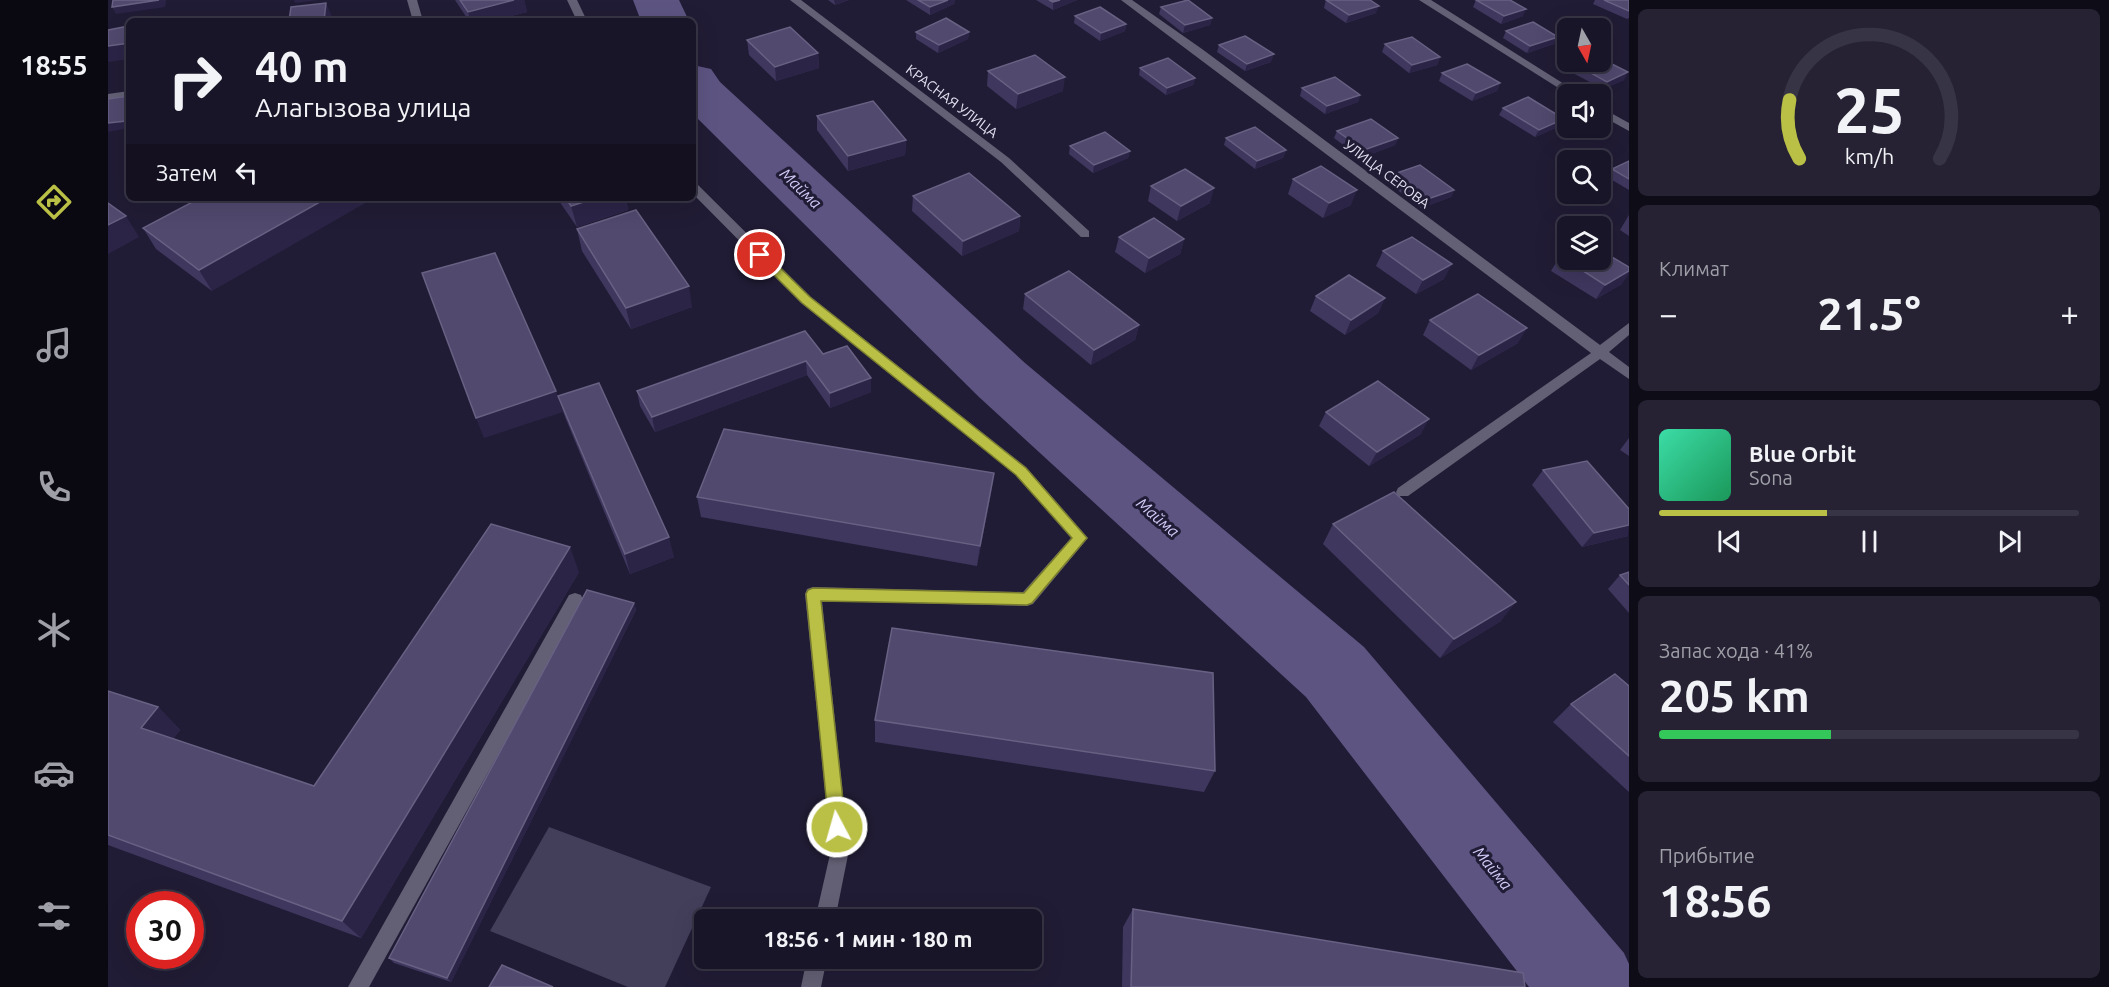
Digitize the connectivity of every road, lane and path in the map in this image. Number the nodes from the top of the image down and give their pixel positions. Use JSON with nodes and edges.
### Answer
{"nodes":[{"id":1,"x":412,"y":0,"type":"edge"},
{"id":2,"x":572,"y":0,"type":"edge"},
{"id":3,"x":795,"y":0,"type":"edge"},
{"id":4,"x":1126,"y":0,"type":"edge"},
{"id":5,"x":1424,"y":0,"type":"edge"},
{"id":6,"x":417,"y":18,"type":"edge"},
{"id":7,"x":581,"y":18,"type":"edge"},
{"id":8,"x":1559,"y":84,"type":"edge"},
{"id":9,"x":126,"y":94,"type":"edge"},
{"id":10,"x":108,"y":97,"type":"edge"},
{"id":11,"x":1611,"y":117,"type":"edge"},
{"id":12,"x":1629,"y":128,"type":"edge"},
{"id":13,"x":696,"y":190,"type":"edge"},
{"id":14,"x":1085,"y":234,"type":"dead end"},
{"id":15,"x":1629,"y":328,"type":"edge"},
{"id":16,"x":1600,"y":352,"type":"junction"},
{"id":17,"x":1629,"y":374,"type":"edge"},
{"id":18,"x":1403,"y":492,"type":"dead end"},
{"id":19,"x":575,"y":600,"type":"dead end"},
{"id":20,"x":827,"y":909,"type":"edge"},
{"id":21,"x":815,"y":969,"type":"edge"},
{"id":22,"x":358,"y":987,"type":"edge"},
{"id":23,"x":811,"y":987,"type":"edge"}],
"edges":[{"from":1,"to":6,"type":"street"},
{"from":2,"to":7,"type":"street"},
{"from":3,"to":14,"type":"street","name":"КРАСНАЯ УЛИЦА"},
{"from":4,"to":16,"type":"street","name":"УЛИЦА СЕРОВА"},
{"from":5,"to":8,"type":"street"},
{"from":9,"to":10,"type":"street"},
{"from":11,"to":12,"type":"street"},
{"from":13,"to":20,"type":"street"},
{"from":15,"to":16,"type":"street"},
{"from":16,"to":17,"type":"street","name":"УЛИЦА СЕРОВА"},
{"from":16,"to":18,"type":"street"},
{"from":19,"to":22,"type":"street"},
{"from":21,"to":23,"type":"street"}]}
